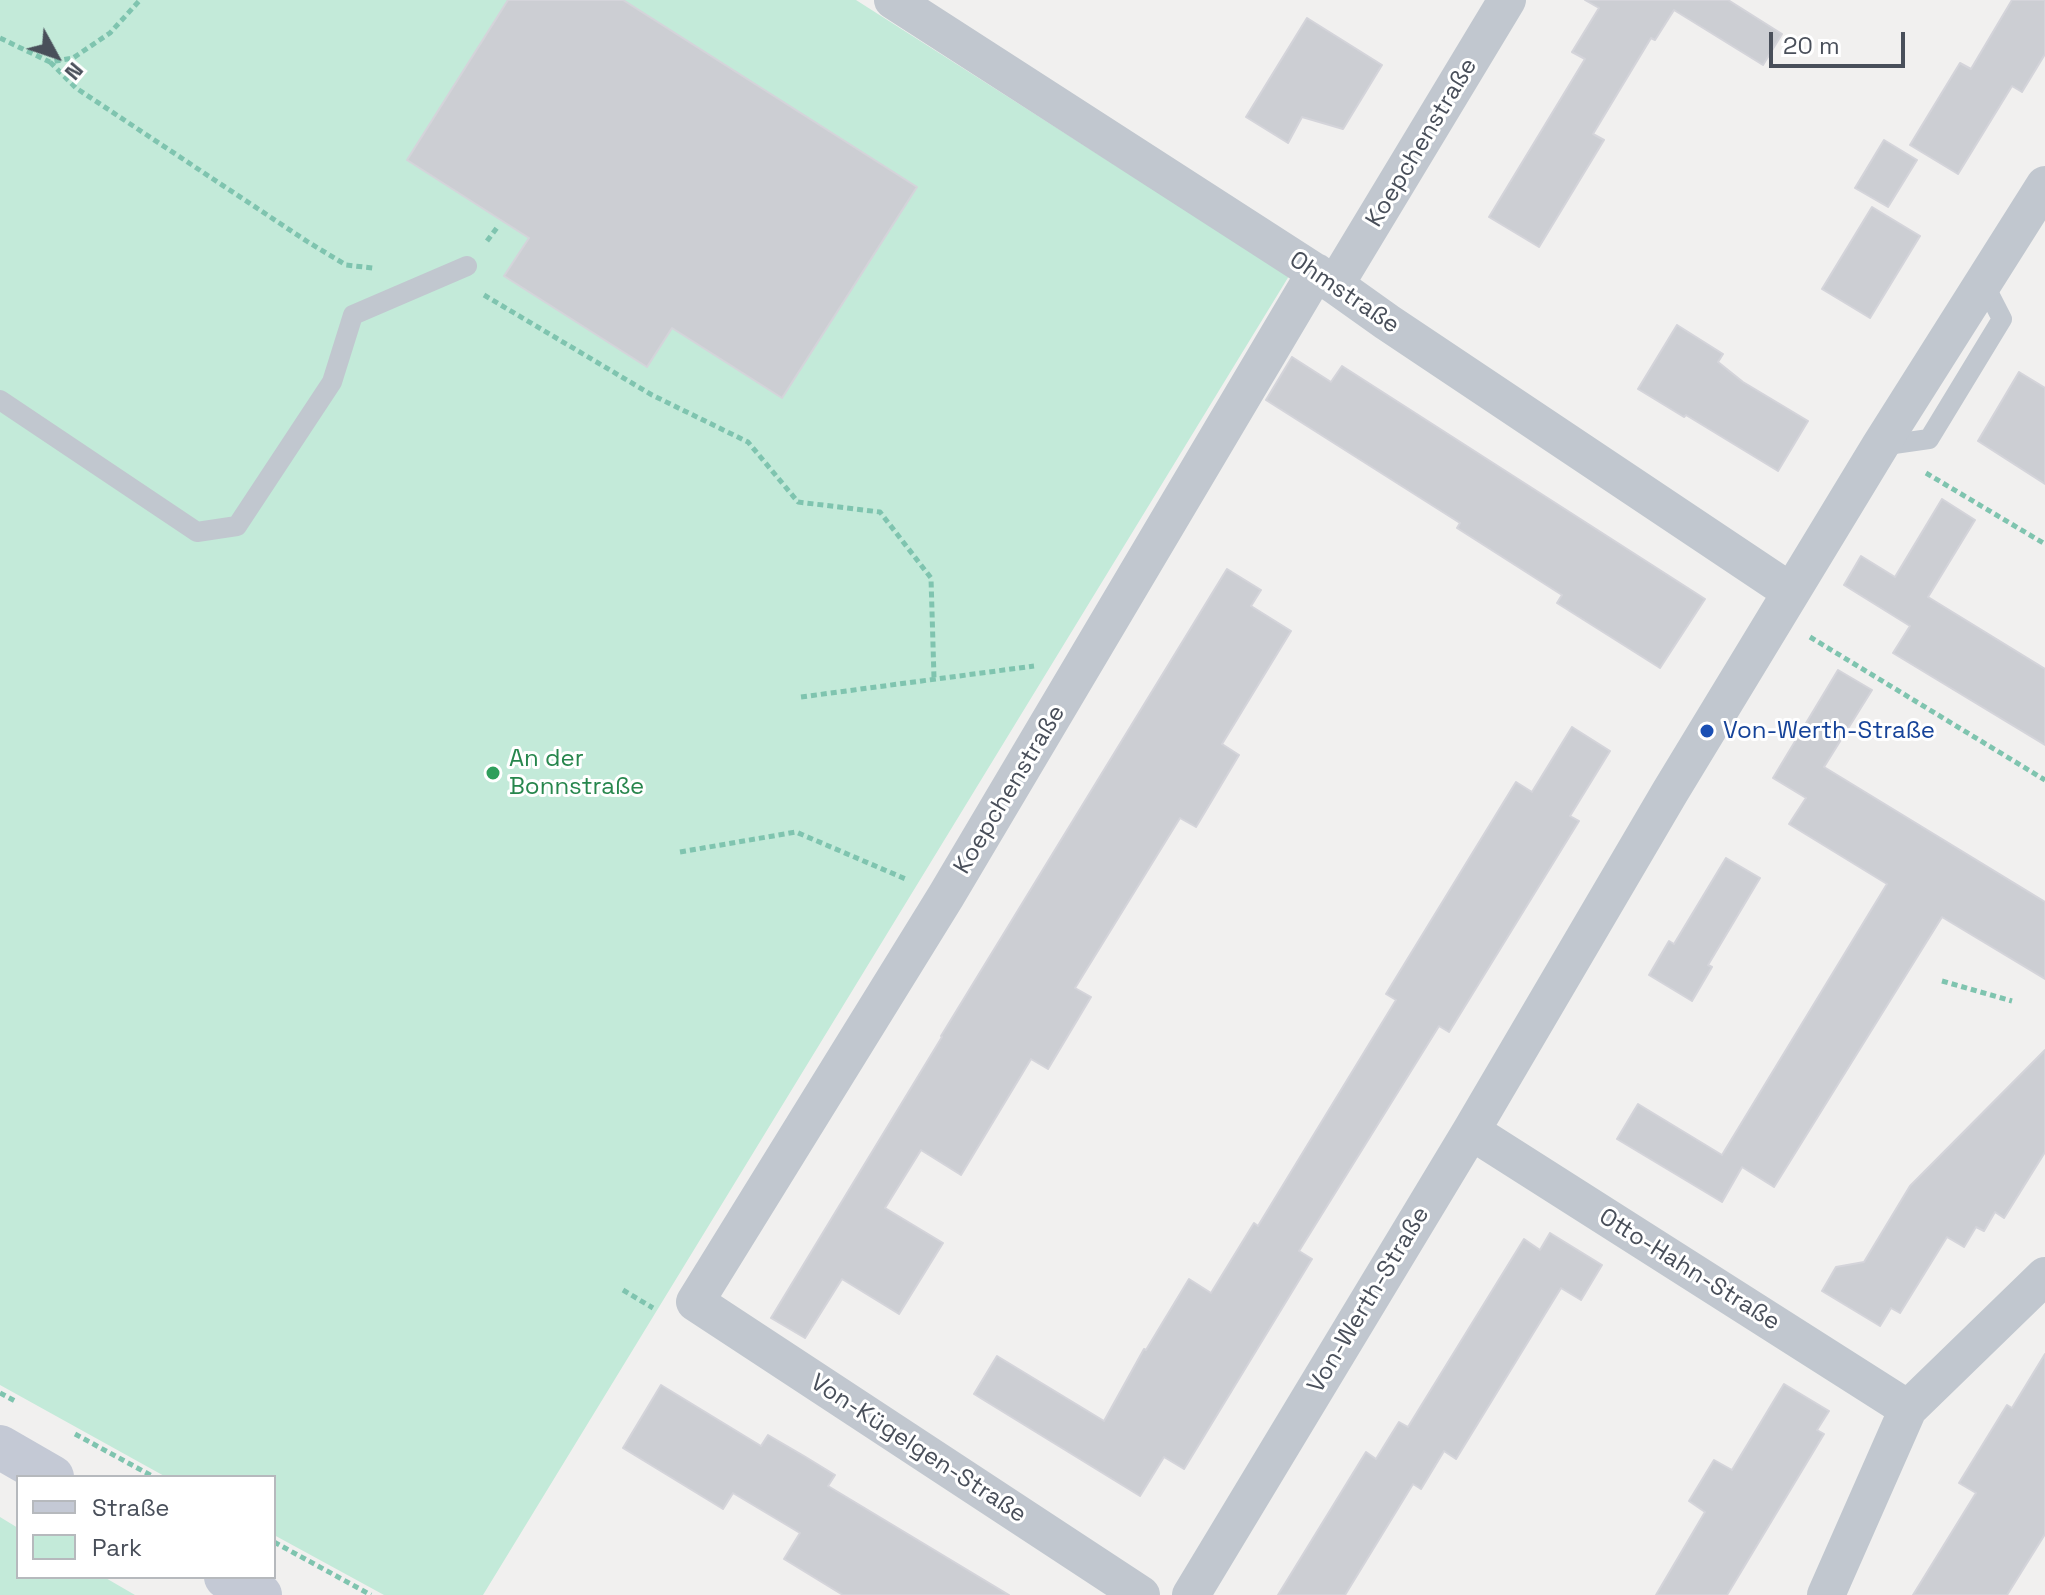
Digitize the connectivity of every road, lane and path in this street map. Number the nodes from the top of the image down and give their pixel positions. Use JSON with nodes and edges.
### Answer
{"nodes":[{"id":1,"x":140,"y":0,"type":"edge"},
{"id":2,"x":893,"y":0,"type":"edge"},
{"id":3,"x":1507,"y":0,"type":"edge"},
{"id":4,"x":0,"y":38,"type":"edge"},
{"id":5,"x":50,"y":62,"type":"junction"},
{"id":6,"x":2045,"y":185,"type":"edge"},
{"id":7,"x":499,"y":225,"type":"dead end"},
{"id":8,"x":467,"y":266,"type":"junction"},
{"id":9,"x":376,"y":268,"type":"dead end"},
{"id":10,"x":1326,"y":278,"type":"junction"},
{"id":11,"x":0,"y":400,"type":"edge"},
{"id":12,"x":1880,"y":446,"type":"junction"},
{"id":13,"x":2045,"y":544,"type":"edge"},
{"id":14,"x":1784,"y":604,"type":"junction"},
{"id":15,"x":1087,"y":659,"type":"junction"},
{"id":16,"x":934,"y":678,"type":"junction"},
{"id":17,"x":801,"y":697,"type":"dead end"},
{"id":18,"x":2045,"y":780,"type":"edge"},
{"id":19,"x":680,"y":852,"type":"dead end"},
{"id":20,"x":946,"y":896,"type":"junction"},
{"id":21,"x":1942,"y":981,"type":"dead end"},
{"id":22,"x":2012,"y":1001,"type":"dead end"},
{"id":23,"x":1471,"y":1131,"type":"junction"},
{"id":24,"x":2045,"y":1276,"type":"edge"},
{"id":25,"x":695,"y":1302,"type":"joint"},
{"id":26,"x":1908,"y":1409,"type":"junction"},
{"id":27,"x":0,"y":1447,"type":"edge"},
{"id":28,"x":49,"y":1475,"type":"edge"},
{"id":29,"x":276,"y":1543,"type":"edge"},
{"id":30,"x":230,"y":1579,"type":"edge"},
{"id":31,"x":260,"y":1595,"type":"edge"},
{"id":32,"x":371,"y":1595,"type":"edge"},
{"id":33,"x":1141,"y":1595,"type":"edge"},
{"id":34,"x":1191,"y":1595,"type":"edge"},
{"id":35,"x":1826,"y":1595,"type":"edge"}],
"edges":[{"from":1,"to":5,"type":"path"},
{"from":2,"to":10,"type":"street","name":"Ohmstraße"},
{"from":3,"to":10,"type":"street","name":"Koepchenstraße"},
{"from":4,"to":5,"type":"path"},
{"from":5,"to":9,"type":"path"},
{"from":6,"to":12,"type":"street","name":"Von-Werth-Straße"},
{"from":7,"to":8,"type":"path"},
{"from":8,"to":11,"type":"lane"},
{"from":8,"to":16,"type":"path"},
{"from":10,"to":14,"type":"street","name":"Ohmstraße"},
{"from":10,"to":15,"type":"street","name":"Koepchenstraße"},
{"from":12,"to":13,"type":"path"},
{"from":12,"to":14,"type":"street","name":"Von-Werth-Straße"},
{"from":14,"to":18,"type":"path"},
{"from":14,"to":23,"type":"street","name":"Von-Werth-Straße"},
{"from":15,"to":16,"type":"path"},
{"from":15,"to":20,"type":"street","name":"Koepchenstraße"},
{"from":16,"to":17,"type":"path"},
{"from":19,"to":20,"type":"path"},
{"from":20,"to":25,"type":"street","name":"Koepchenstraße"},
{"from":21,"to":22,"type":"path"},
{"from":23,"to":26,"type":"street","name":"Otto-Hahn-Straße"},
{"from":23,"to":34,"type":"street","name":"Von-Werth-Straße"},
{"from":24,"to":26,"type":"street"},
{"from":25,"to":33,"type":"street","name":"Von-Kügelgen-Straße"},
{"from":26,"to":35,"type":"street"},
{"from":27,"to":28,"type":"main road"},
{"from":29,"to":32,"type":"path"},
{"from":30,"to":31,"type":"main road"}]}
